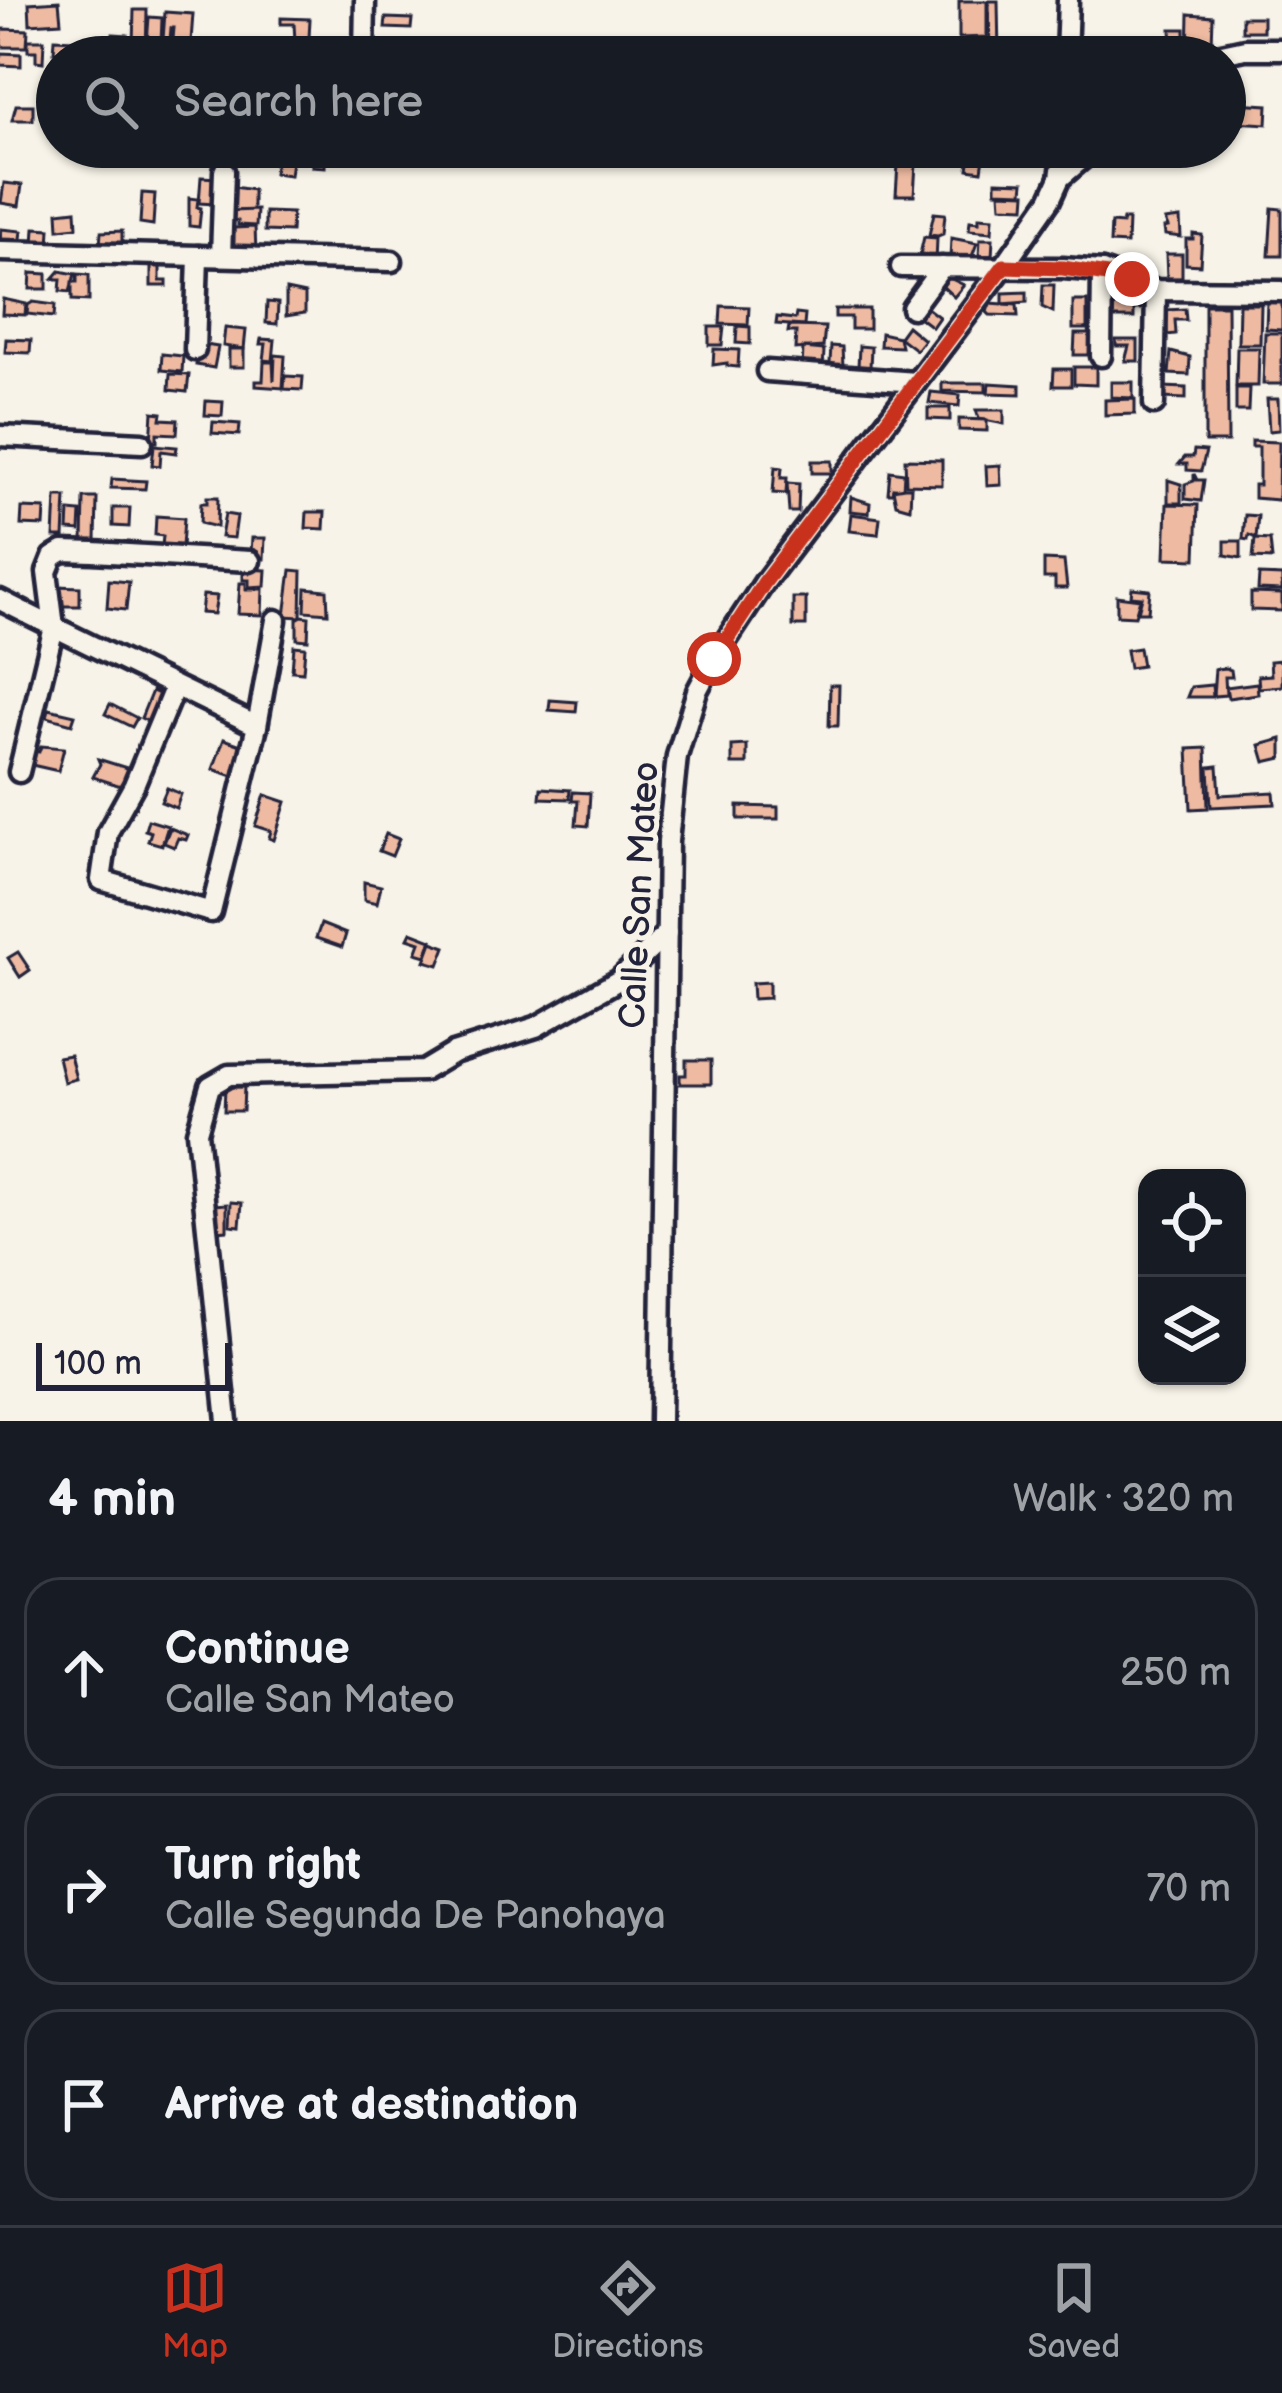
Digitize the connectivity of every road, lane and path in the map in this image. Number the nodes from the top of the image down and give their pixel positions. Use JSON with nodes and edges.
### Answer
{"nodes":[{"id":1,"x":365,"y":0,"type":"edge"},
{"id":2,"x":1068,"y":0,"type":"edge"},
{"id":3,"x":364,"y":36,"type":"edge"},
{"id":4,"x":1067,"y":36,"type":"edge"},
{"id":5,"x":1246,"y":49,"type":"edge"},
{"id":6,"x":1282,"y":49,"type":"edge"},
{"id":7,"x":1061,"y":168,"type":"edge"},
{"id":8,"x":1072,"y":168,"type":"edge"},
{"id":9,"x":224,"y":171,"type":"dead end"},
{"id":10,"x":1060,"y":178,"type":"junction"},
{"id":11,"x":0,"y":251,"type":"edge"},
{"id":12,"x":198,"y":256,"type":"junction"},
{"id":13,"x":221,"y":256,"type":"junction"},
{"id":14,"x":392,"y":261,"type":"dead end"},
{"id":15,"x":1004,"y":266,"type":"junction"},
{"id":16,"x":902,"y":267,"type":"dead end"},
{"id":17,"x":942,"y":267,"type":"junction"},
{"id":18,"x":1102,"y":272,"type":"junction"},
{"id":19,"x":1156,"y":290,"type":"junction"},
{"id":20,"x":1282,"y":291,"type":"edge"},
{"id":21,"x":912,"y":308,"type":"dead end"},
{"id":22,"x":195,"y":350,"type":"dead end"},
{"id":23,"x":1101,"y":356,"type":"dead end"},
{"id":24,"x":767,"y":371,"type":"dead end"},
{"id":25,"x":916,"y":382,"type":"junction"},
{"id":26,"x":1154,"y":404,"type":"dead end"},
{"id":27,"x":0,"y":436,"type":"edge"},
{"id":28,"x":142,"y":443,"type":"dead end"},
{"id":29,"x":250,"y":561,"type":"dead end"},
{"id":30,"x":0,"y":600,"type":"edge"},
{"id":31,"x":276,"y":620,"type":"dead end"},
{"id":32,"x":53,"y":627,"type":"junction"},
{"id":33,"x":175,"y":686,"type":"junction"},
{"id":34,"x":257,"y":726,"type":"junction"},
{"id":35,"x":19,"y":772,"type":"dead end"},
{"id":36,"x":667,"y":933,"type":"junction"},
{"id":37,"x":227,"y":1421,"type":"edge"},
{"id":38,"x":660,"y":1421,"type":"edge"}],
"edges":[{"from":1,"to":3,"type":"street"},
{"from":2,"to":4,"type":"street"},
{"from":5,"to":6,"type":"street"},
{"from":7,"to":10,"type":"street"},
{"from":8,"to":10,"type":"street","name":"Calle San Mateo"},
{"from":9,"to":13,"type":"street"},
{"from":10,"to":15,"type":"street","name":"Calle San Mateo"},
{"from":11,"to":12,"type":"street"},
{"from":12,"to":13,"type":"street"},
{"from":12,"to":22,"type":"street"},
{"from":13,"to":14,"type":"street"},
{"from":15,"to":17,"type":"street"},
{"from":15,"to":18,"type":"street"},
{"from":15,"to":25,"type":"street","name":"Calle San Mateo"},
{"from":16,"to":17,"type":"street"},
{"from":17,"to":21,"type":"street"},
{"from":18,"to":19,"type":"street"},
{"from":18,"to":23,"type":"street"},
{"from":19,"to":20,"type":"street"},
{"from":19,"to":26,"type":"street"},
{"from":24,"to":25,"type":"street"},
{"from":25,"to":36,"type":"street","name":"Calle San Mateo"},
{"from":27,"to":28,"type":"street"},
{"from":29,"to":32,"type":"street"},
{"from":30,"to":32,"type":"street"},
{"from":31,"to":34,"type":"street"},
{"from":32,"to":33,"type":"street"},
{"from":32,"to":35,"type":"street"},
{"from":33,"to":34,"type":"street"},
{"from":33,"to":34,"type":"street"},
{"from":36,"to":37,"type":"street"},
{"from":36,"to":38,"type":"street","name":"Calle San Mateo"}]}
